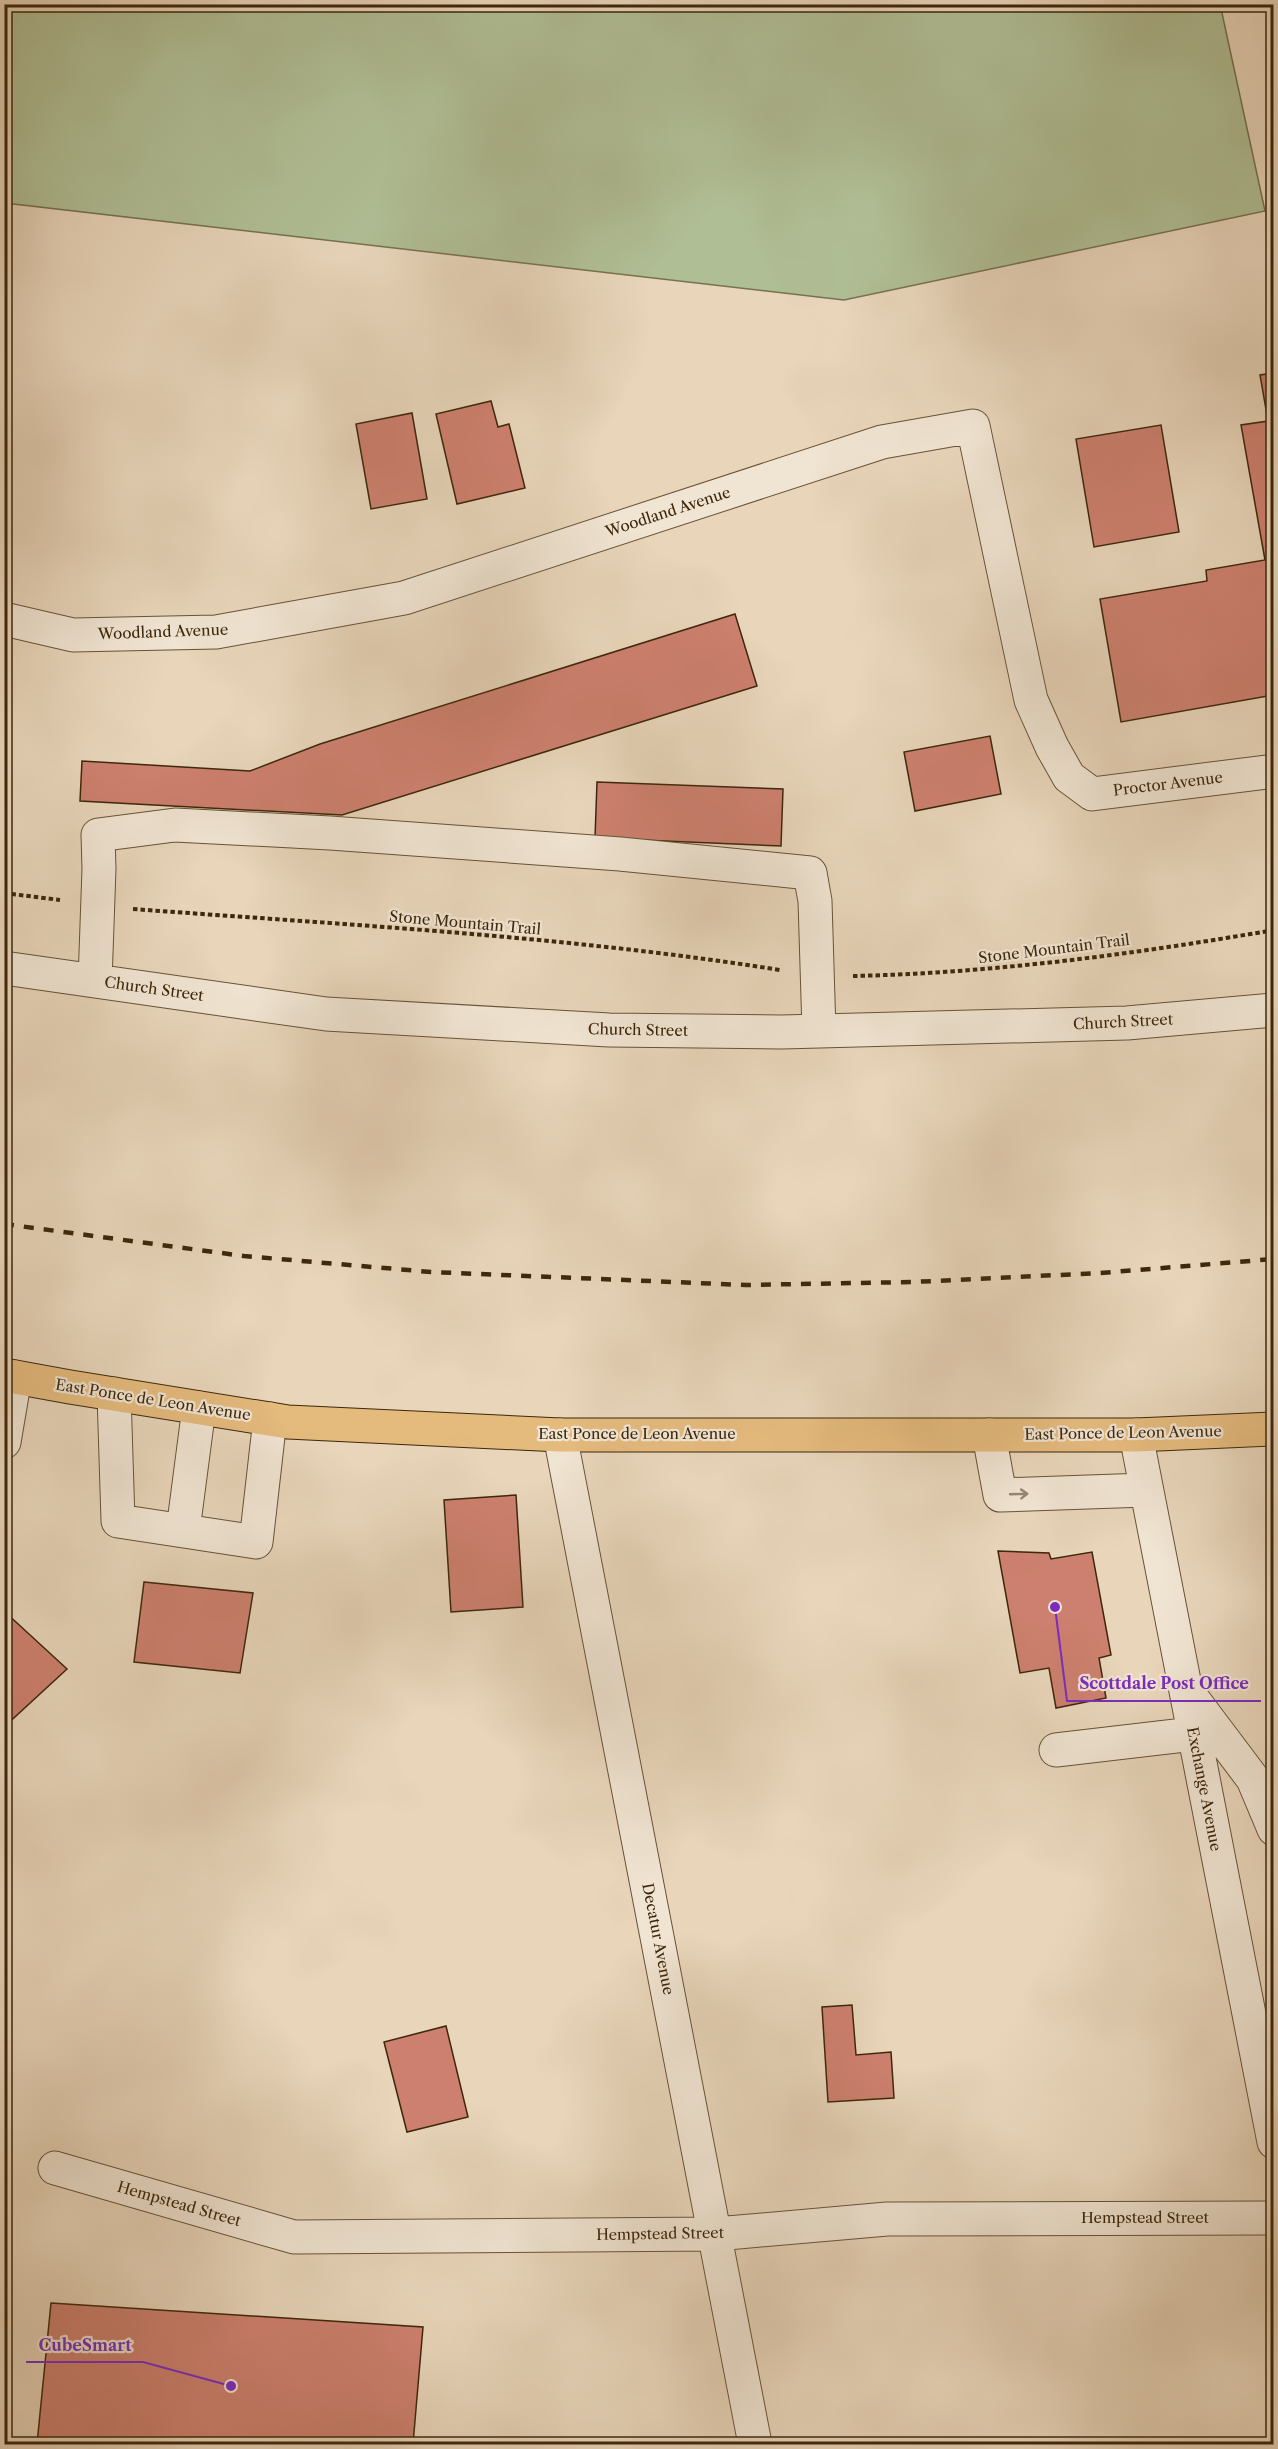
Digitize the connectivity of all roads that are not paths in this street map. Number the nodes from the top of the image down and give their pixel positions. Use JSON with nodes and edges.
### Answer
{"nodes":[{"id":1,"x":4,"y":619,"type":"edge"},
{"id":2,"x":1274,"y":771,"type":"edge"},
{"id":3,"x":1069,"y":777,"type":"joint"},
{"id":4,"x":4,"y":968,"type":"edge"},
{"id":5,"x":95,"y":981,"type":"junction"},
{"id":6,"x":1274,"y":1010,"type":"edge"},
{"id":7,"x":819,"y":1031,"type":"junction"},
{"id":8,"x":10,"y":1376,"type":"edge"},
{"id":9,"x":114,"y":1394,"type":"junction"},
{"id":10,"x":199,"y":1408,"type":"junction"},
{"id":11,"x":270,"y":1419,"type":"junction"},
{"id":12,"x":1274,"y":1429,"type":"edge"},
{"id":13,"x":560,"y":1435,"type":"junction"},
{"id":14,"x":989,"y":1435,"type":"junction"},
{"id":15,"x":1136,"y":1435,"type":"junction"},
{"id":16,"x":4,"y":1442,"type":"edge"},
{"id":17,"x":1146,"y":1490,"type":"junction"},
{"id":18,"x":183,"y":1530,"type":"junction"},
{"id":19,"x":1184,"y":1687,"type":"junction"},
{"id":20,"x":1193,"y":1734,"type":"junction"},
{"id":21,"x":1056,"y":1750,"type":"dead end"},
{"id":22,"x":1274,"y":1829,"type":"edge"},
{"id":23,"x":1274,"y":2142,"type":"edge"},
{"id":24,"x":55,"y":2168,"type":"dead end"},
{"id":25,"x":1274,"y":2218,"type":"edge"},
{"id":26,"x":716,"y":2234,"type":"junction"},
{"id":27,"x":755,"y":2445,"type":"edge"}],
"edges":[{"from":1,"to":3,"type":"street","name":"Woodland Avenue"},
{"from":2,"to":3,"type":"street","name":"Proctor Avenue"},
{"from":4,"to":5,"type":"street","name":"Church Street"},
{"from":5,"to":7,"type":"street","name":"Church Street"},
{"from":5,"to":7,"type":"street"},
{"from":6,"to":7,"type":"street","name":"Church Street"},
{"from":8,"to":9,"type":"main road","name":"East Ponce de Leon Avenue"},
{"from":8,"to":16,"type":"street"},
{"from":9,"to":10,"type":"main road","name":"East Ponce de Leon Avenue"},
{"from":9,"to":18,"type":"street"},
{"from":10,"to":11,"type":"main road","name":"East Ponce de Leon Avenue"},
{"from":10,"to":18,"type":"street"},
{"from":11,"to":13,"type":"main road","name":"East Ponce de Leon Avenue"},
{"from":11,"to":18,"type":"street"},
{"from":12,"to":15,"type":"main road","name":"East Ponce de Leon Avenue"},
{"from":13,"to":14,"type":"main road","name":"East Ponce de Leon Avenue"},
{"from":13,"to":26,"type":"street","name":"Decatur Avenue"},
{"from":14,"to":15,"type":"main road","name":"East Ponce de Leon Avenue"},
{"from":14,"to":17,"type":"street","one_way":true},
{"from":15,"to":17,"type":"street","name":"Exchange Avenue"},
{"from":17,"to":19,"type":"street","name":"Exchange Avenue"},
{"from":19,"to":20,"type":"street","name":"Exchange Avenue"},
{"from":19,"to":22,"type":"street"},
{"from":20,"to":21,"type":"street"},
{"from":20,"to":23,"type":"street","name":"Exchange Avenue"},
{"from":24,"to":26,"type":"street","name":"Hempstead Street"},
{"from":25,"to":26,"type":"street","name":"Hempstead Street"},
{"from":26,"to":27,"type":"street","name":"Decatur Avenue"}]}
